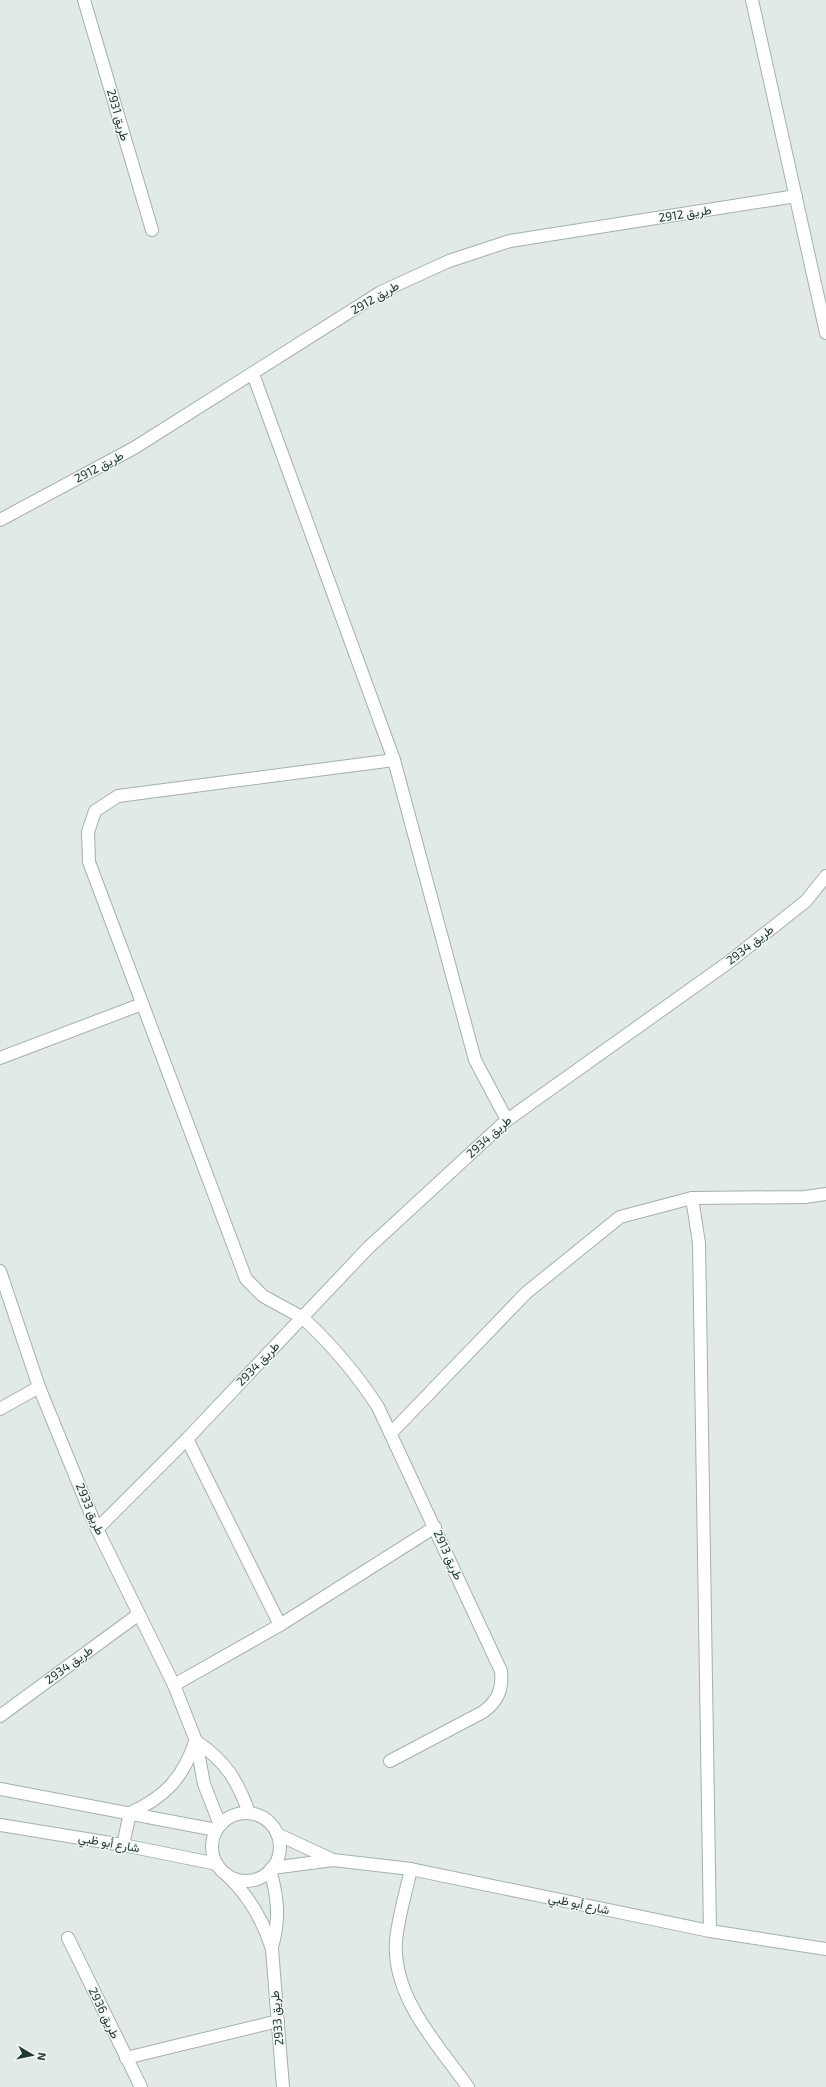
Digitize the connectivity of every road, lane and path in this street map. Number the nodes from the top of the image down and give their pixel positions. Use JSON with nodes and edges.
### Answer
{"nodes":[{"id":1,"x":84,"y":0,"type":"edge"},
{"id":2,"x":752,"y":0,"type":"edge"},
{"id":3,"x":796,"y":196,"type":"junction"},
{"id":4,"x":152,"y":230,"type":"dead end"},
{"id":5,"x":826,"y":333,"type":"edge"},
{"id":6,"x":253,"y":374,"type":"junction"},
{"id":7,"x":0,"y":520,"type":"edge"},
{"id":8,"x":394,"y":760,"type":"junction"},
{"id":9,"x":826,"y":876,"type":"edge"},
{"id":10,"x":142,"y":1004,"type":"junction"},
{"id":11,"x":0,"y":1058,"type":"edge"},
{"id":12,"x":506,"y":1120,"type":"junction"},
{"id":13,"x":826,"y":1194,"type":"edge"},
{"id":14,"x":692,"y":1198,"type":"junction"},
{"id":15,"x":0,"y":1271,"type":"edge"},
{"id":16,"x":303,"y":1318,"type":"junction"},
{"id":17,"x":39,"y":1387,"type":"junction"},
{"id":18,"x":0,"y":1409,"type":"edge"},
{"id":19,"x":391,"y":1433,"type":"junction"},
{"id":20,"x":187,"y":1439,"type":"junction"},
{"id":21,"x":435,"y":1527,"type":"junction"},
{"id":22,"x":97,"y":1529,"type":"junction"},
{"id":23,"x":139,"y":1614,"type":"junction"},
{"id":24,"x":280,"y":1626,"type":"junction"},
{"id":25,"x":174,"y":1685,"type":"junction"},
{"id":26,"x":0,"y":1716,"type":"edge"},
{"id":27,"x":196,"y":1741,"type":"junction"},
{"id":28,"x":390,"y":1761,"type":"dead end"},
{"id":29,"x":0,"y":1789,"type":"edge"},
{"id":30,"x":130,"y":1813,"type":"junction"},
{"id":31,"x":249,"y":1813,"type":"junction"},
{"id":32,"x":0,"y":1825,"type":"edge"},
{"id":33,"x":218,"y":1828,"type":"junction"},
{"id":34,"x":277,"y":1834,"type":"junction"},
{"id":35,"x":124,"y":1845,"type":"junction"},
{"id":36,"x":332,"y":1860,"type":"junction"},
{"id":37,"x":217,"y":1864,"type":"junction"},
{"id":38,"x":271,"y":1869,"type":"junction"},
{"id":39,"x":411,"y":1869,"type":"junction"},
{"id":40,"x":226,"y":1874,"type":"junction"},
{"id":41,"x":710,"y":1931,"type":"junction"},
{"id":42,"x":68,"y":1938,"type":"dead end"},
{"id":43,"x":272,"y":1949,"type":"junction"},
{"id":44,"x":826,"y":1949,"type":"edge"},
{"id":45,"x":278,"y":2022,"type":"junction"},
{"id":46,"x":126,"y":2058,"type":"junction"},
{"id":47,"x":141,"y":2087,"type":"edge"},
{"id":48,"x":283,"y":2087,"type":"edge"},
{"id":49,"x":468,"y":2087,"type":"edge"}],
"edges":[{"from":1,"to":4,"type":"street","name":"طريق 2931"},
{"from":2,"to":3,"type":"street"},
{"from":3,"to":5,"type":"street"},
{"from":3,"to":6,"type":"street","name":"طريق 2912"},
{"from":6,"to":7,"type":"street","name":"طريق 2912"},
{"from":6,"to":8,"type":"street"},
{"from":8,"to":10,"type":"street","name":"طريق 2913"},
{"from":8,"to":12,"type":"street"},
{"from":9,"to":12,"type":"street","name":"طريق 2934"},
{"from":10,"to":11,"type":"street"},
{"from":10,"to":16,"type":"street","name":"طريق 2913"},
{"from":12,"to":16,"type":"street","name":"طريق 2934"},
{"from":13,"to":14,"type":"street"},
{"from":14,"to":19,"type":"street"},
{"from":14,"to":41,"type":"street"},
{"from":15,"to":17,"type":"street","name":"طريق 2933"},
{"from":16,"to":19,"type":"street","name":"طريق 2913"},
{"from":16,"to":20,"type":"street","name":"طريق 2934"},
{"from":17,"to":18,"type":"street"},
{"from":17,"to":22,"type":"street","name":"طريق 2933"},
{"from":19,"to":21,"type":"street","name":"طريق 2913"},
{"from":20,"to":22,"type":"street","name":"طريق 2934"},
{"from":20,"to":24,"type":"street"},
{"from":21,"to":24,"type":"street"},
{"from":21,"to":28,"type":"street","name":"طريق 2913"},
{"from":22,"to":23,"type":"street","name":"طريق 2933"},
{"from":23,"to":25,"type":"street","name":"طريق 2933"},
{"from":23,"to":26,"type":"street","name":"طريق 2934"},
{"from":24,"to":25,"type":"street"},
{"from":25,"to":27,"type":"street","name":"طريق 2933"},
{"from":27,"to":30,"type":"street"},
{"from":27,"to":31,"type":"street"},
{"from":27,"to":33,"type":"street","name":"طريق 2933"},
{"from":29,"to":30,"type":"street"},
{"from":30,"to":33,"type":"street"},
{"from":30,"to":35,"type":"street"},
{"from":31,"to":33,"type":"street"},
{"from":31,"to":34,"type":"street"},
{"from":32,"to":35,"type":"street","name":"شارع أبو ظبي"},
{"from":33,"to":37,"type":"street"},
{"from":34,"to":36,"type":"street","name":"شارع أبو ظبي"},
{"from":34,"to":38,"type":"street"},
{"from":35,"to":37,"type":"street","name":"شارع أبو ظبي"},
{"from":36,"to":38,"type":"street","name":"شارع أبو ظبي"},
{"from":36,"to":39,"type":"street","name":"شارع أبو ظبي"},
{"from":37,"to":40,"type":"street"},
{"from":38,"to":40,"type":"street"},
{"from":38,"to":43,"type":"street","name":"طريق 2933"},
{"from":39,"to":41,"type":"street","name":"شارع أبو ظبي"},
{"from":39,"to":49,"type":"street"},
{"from":40,"to":43,"type":"street","name":"طريق 2933"},
{"from":41,"to":44,"type":"street","name":"شارع أبو ظبي"},
{"from":42,"to":46,"type":"street","name":"طريق 2936"},
{"from":43,"to":45,"type":"street","name":"طريق 2933"},
{"from":45,"to":46,"type":"street"},
{"from":45,"to":48,"type":"street","name":"طريق 2933"},
{"from":46,"to":47,"type":"street","name":"طريق 2936"}]}
